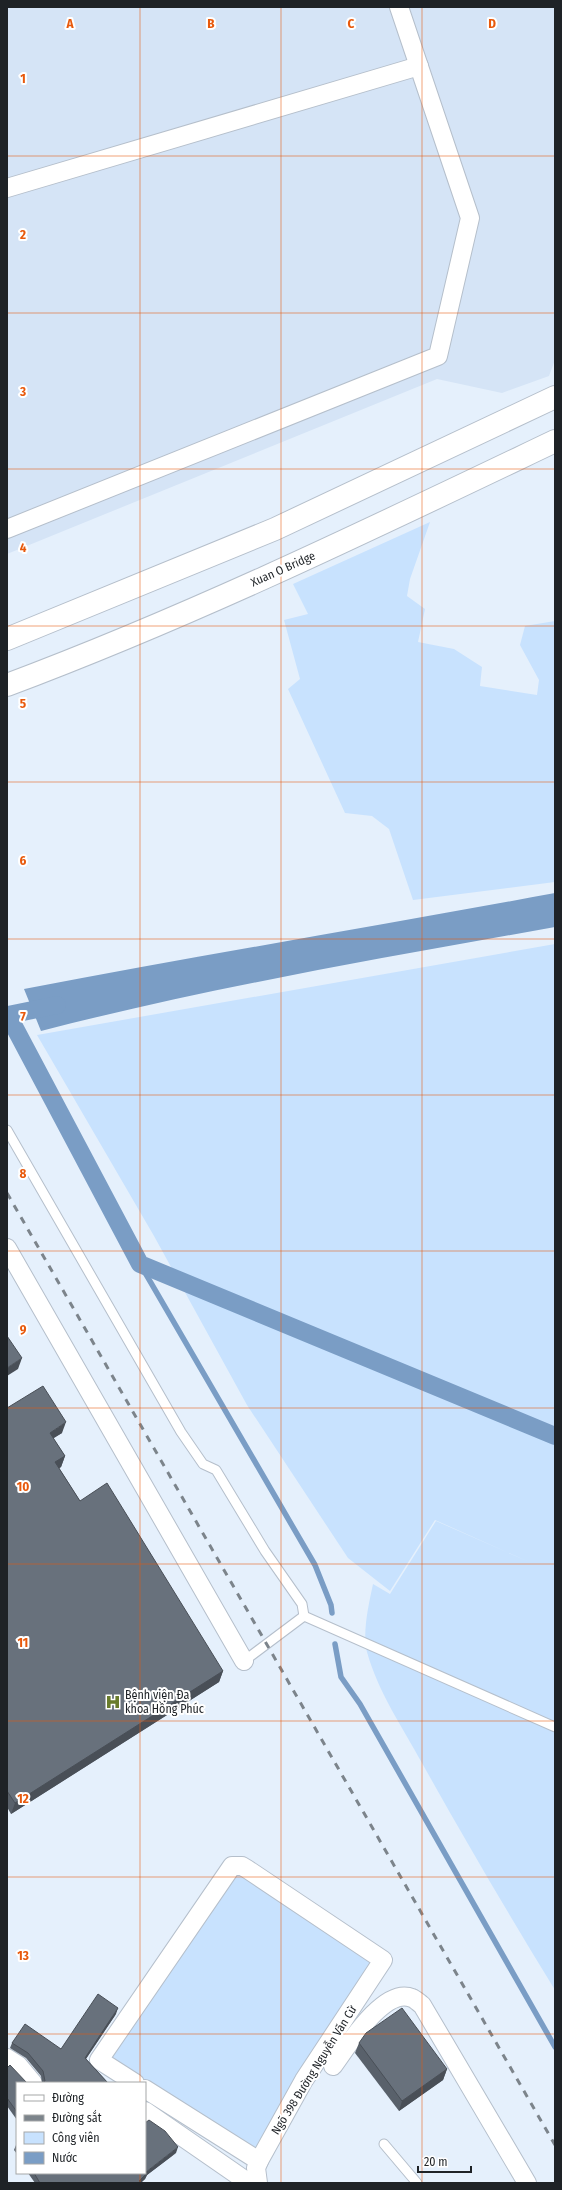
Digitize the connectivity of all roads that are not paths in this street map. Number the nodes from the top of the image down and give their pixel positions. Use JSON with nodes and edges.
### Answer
{"nodes":[{"id":1,"x":398,"y":7,"type":"edge"},
{"id":2,"x":419,"y":66,"type":"junction"},
{"id":3,"x":7,"y":188,"type":"edge"},
{"id":4,"x":555,"y":397,"type":"edge"},
{"id":5,"x":555,"y":441,"type":"edge"},
{"id":6,"x":7,"y":529,"type":"edge"},
{"id":7,"x":7,"y":639,"type":"edge"},
{"id":8,"x":7,"y":685,"type":"edge"},
{"id":9,"x":7,"y":1130,"type":"edge"},
{"id":10,"x":7,"y":1248,"type":"edge"},
{"id":11,"x":304,"y":1616,"type":"junction"},
{"id":12,"x":244,"y":1661,"type":"joint"},
{"id":13,"x":555,"y":1727,"type":"edge"},
{"id":14,"x":7,"y":2058,"type":"edge"},
{"id":15,"x":333,"y":2066,"type":"dead end"},
{"id":16,"x":32,"y":2082,"type":"edge"},
{"id":17,"x":133,"y":2082,"type":"edge"},
{"id":18,"x":146,"y":2090,"type":"edge"},
{"id":19,"x":146,"y":2112,"type":"edge"},
{"id":20,"x":384,"y":2144,"type":"dead end"},
{"id":21,"x":259,"y":2161,"type":"junction"},
{"id":22,"x":249,"y":2183,"type":"edge"},
{"id":23,"x":258,"y":2183,"type":"edge"},
{"id":24,"x":417,"y":2183,"type":"edge"},
{"id":25,"x":527,"y":2183,"type":"edge"}],
"edges":[{"from":1,"to":2,"type":"street"},
{"from":2,"to":3,"type":"street"},
{"from":2,"to":6,"type":"street"},
{"from":4,"to":7,"type":"highway"},
{"from":5,"to":8,"type":"highway","name":"Xuan O Bridge"},
{"from":9,"to":11,"type":"lane"},
{"from":10,"to":12,"type":"street"},
{"from":11,"to":12,"type":"lane"},
{"from":11,"to":13,"type":"lane"},
{"from":14,"to":16,"type":"street"},
{"from":15,"to":25,"type":"street"},
{"from":17,"to":21,"type":"street","name":"Ngõ 398 Đường Nguyễn Văn Cừ"},
{"from":18,"to":21,"type":"street"},
{"from":19,"to":22,"type":"street"},
{"from":20,"to":24,"type":"lane"},
{"from":21,"to":23,"type":"street","name":"Ngõ 398 Đường Nguyễn Văn Cừ"}]}
